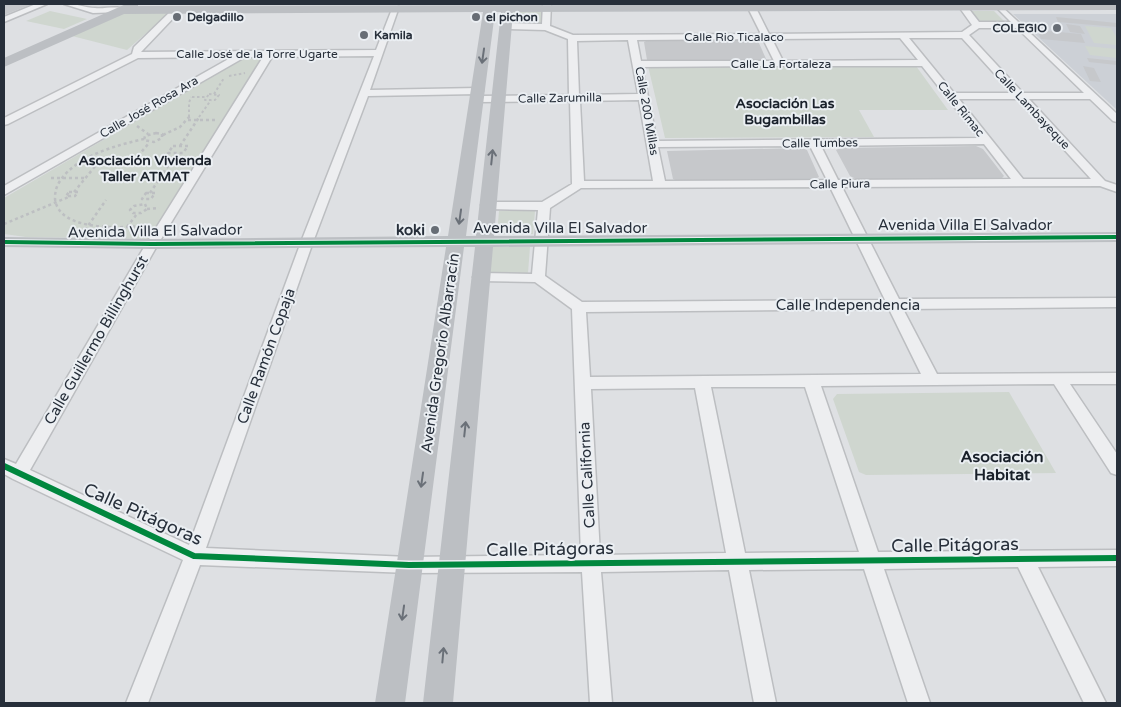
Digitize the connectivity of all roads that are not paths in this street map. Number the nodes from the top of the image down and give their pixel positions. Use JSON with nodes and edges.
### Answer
{"nodes":[{"id":1,"x":43,"y":4,"type":"edge"},
{"id":2,"x":68,"y":4,"type":"edge"},
{"id":3,"x":136,"y":4,"type":"edge"},
{"id":4,"x":831,"y":5,"type":"edge"},
{"id":5,"x":897,"y":5,"type":"edge"},
{"id":6,"x":962,"y":5,"type":"edge"},
{"id":7,"x":1053,"y":5,"type":"edge"},
{"id":8,"x":490,"y":6,"type":"edge"},
{"id":9,"x":508,"y":6,"type":"edge"},
{"id":10,"x":546,"y":6,"type":"edge"},
{"id":11,"x":751,"y":6,"type":"edge"},
{"id":12,"x":1000,"y":7,"type":"junction"},
{"id":13,"x":1117,"y":7,"type":"edge"},
{"id":14,"x":396,"y":8,"type":"junction"},
{"id":15,"x":122,"y":10,"type":"junction"},
{"id":16,"x":177,"y":10,"type":"junction"},
{"id":17,"x":4,"y":20,"type":"edge"},
{"id":18,"x":977,"y":25,"type":"junction"},
{"id":19,"x":1019,"y":25,"type":"junction"},
{"id":20,"x":506,"y":26,"type":"junction"},
{"id":21,"x":546,"y":27,"type":"junction"},
{"id":22,"x":964,"y":35,"type":"junction"},
{"id":23,"x":766,"y":36,"type":"junction"},
{"id":24,"x":903,"y":36,"type":"junction"},
{"id":25,"x":632,"y":37,"type":"junction"},
{"id":26,"x":572,"y":38,"type":"junction"},
{"id":27,"x":379,"y":53,"type":"junction"},
{"id":28,"x":243,"y":54,"type":"junction"},
{"id":29,"x":269,"y":54,"type":"junction"},
{"id":30,"x":136,"y":55,"type":"junction"},
{"id":31,"x":4,"y":63,"type":"edge"},
{"id":32,"x":924,"y":63,"type":"junction"},
{"id":33,"x":639,"y":64,"type":"junction"},
{"id":34,"x":780,"y":64,"type":"junction"},
{"id":35,"x":365,"y":93,"type":"junction"},
{"id":36,"x":477,"y":95,"type":"junction"},
{"id":37,"x":951,"y":96,"type":"junction"},
{"id":38,"x":1020,"y":96,"type":"junction"},
{"id":39,"x":1092,"y":96,"type":"junction"},
{"id":40,"x":643,"y":97,"type":"junction"},
{"id":41,"x":498,"y":98,"type":"junction"},
{"id":42,"x":573,"y":98,"type":"junction"},
{"id":43,"x":1117,"y":119,"type":"edge"},
{"id":44,"x":4,"y":122,"type":"edge"},
{"id":45,"x":987,"y":141,"type":"junction"},
{"id":46,"x":814,"y":142,"type":"junction"},
{"id":47,"x":654,"y":144,"type":"junction"},
{"id":48,"x":1020,"y":182,"type":"junction"},
{"id":49,"x":833,"y":184,"type":"junction"},
{"id":50,"x":1101,"y":184,"type":"junction"},
{"id":51,"x":578,"y":185,"type":"junction"},
{"id":52,"x":660,"y":186,"type":"junction"},
{"id":53,"x":1117,"y":189,"type":"edge"},
{"id":54,"x":4,"y":191,"type":"edge"},
{"id":55,"x":488,"y":205,"type":"junction"},
{"id":56,"x":544,"y":206,"type":"junction"},
{"id":57,"x":152,"y":237,"type":"junction"},
{"id":58,"x":1117,"y":237,"type":"edge"},
{"id":59,"x":860,"y":238,"type":"junction"},
{"id":60,"x":541,"y":240,"type":"junction"},
{"id":61,"x":456,"y":241,"type":"junction"},
{"id":62,"x":484,"y":241,"type":"junction"},
{"id":63,"x":4,"y":242,"type":"edge"},
{"id":64,"x":307,"y":242,"type":"junction"},
{"id":65,"x":480,"y":277,"type":"junction"},
{"id":66,"x":538,"y":278,"type":"junction"},
{"id":67,"x":1117,"y":302,"type":"edge"},
{"id":68,"x":896,"y":305,"type":"junction"},
{"id":69,"x":579,"y":307,"type":"junction"},
{"id":70,"x":1117,"y":378,"type":"edge"},
{"id":71,"x":1059,"y":379,"type":"junction"},
{"id":72,"x":932,"y":380,"type":"junction"},
{"id":73,"x":811,"y":381,"type":"junction"},
{"id":74,"x":702,"y":382,"type":"junction"},
{"id":75,"x":583,"y":383,"type":"junction"},
{"id":76,"x":1117,"y":468,"type":"edge"},
{"id":77,"x":12,"y":470,"type":"edge"},
{"id":78,"x":194,"y":556,"type":"junction"},
{"id":79,"x":1117,"y":558,"type":"edge"},
{"id":80,"x":1024,"y":559,"type":"junction"},
{"id":81,"x":871,"y":560,"type":"junction"},
{"id":82,"x":737,"y":561,"type":"junction"},
{"id":83,"x":591,"y":563,"type":"junction"},
{"id":84,"x":410,"y":564,"type":"junction"},
{"id":85,"x":451,"y":564,"type":"junction"},
{"id":86,"x":137,"y":703,"type":"edge"},
{"id":87,"x":390,"y":703,"type":"edge"},
{"id":88,"x":438,"y":703,"type":"edge"},
{"id":89,"x":601,"y":703,"type":"edge"},
{"id":90,"x":765,"y":703,"type":"edge"},
{"id":91,"x":919,"y":703,"type":"edge"},
{"id":92,"x":1095,"y":703,"type":"edge"}],
"edges":[{"from":1,"to":17,"type":"street"},
{"from":2,"to":15,"type":"street"},
{"from":3,"to":15,"type":"street"},
{"from":4,"to":5,"type":"street"},
{"from":4,"to":11,"type":"street"},
{"from":5,"to":6,"type":"street"},
{"from":6,"to":12,"type":"street"},
{"from":6,"to":18,"type":"street"},
{"from":7,"to":12,"type":"street"},
{"from":7,"to":13,"type":"street"},
{"from":8,"to":9,"type":"street"},
{"from":8,"to":14,"type":"street"},
{"from":8,"to":36,"type":"street","name":"Avenida Gregorio Albarracín","one_way":true},
{"from":9,"to":10,"type":"street"},
{"from":9,"to":20,"type":"street","name":"Avenida Gregorio Albarracín"},
{"from":10,"to":11,"type":"street"},
{"from":10,"to":21,"type":"street"},
{"from":11,"to":23,"type":"street"},
{"from":12,"to":19,"type":"street"},
{"from":14,"to":16,"type":"street"},
{"from":14,"to":27,"type":"street","name":"Calle Ramón Copaja"},
{"from":15,"to":16,"type":"street"},
{"from":15,"to":31,"type":"street"},
{"from":16,"to":30,"type":"street","name":"Calle José de la Torre Ugarte"},
{"from":18,"to":19,"type":"street"},
{"from":18,"to":22,"type":"street"},
{"from":19,"to":39,"type":"street"},
{"from":20,"to":21,"type":"street","name":"Calle Rio Ticalaco"},
{"from":20,"to":41,"type":"street","name":"Avenida Gregorio Albarracín"},
{"from":21,"to":26,"type":"street","name":"Calle Rio Ticalaco"},
{"from":22,"to":24,"type":"street","name":"Calle Rio Ticalaco"},
{"from":22,"to":38,"type":"street","name":"Calle Lambayeque"},
{"from":23,"to":24,"type":"street","name":"Calle Rio Ticalaco"},
{"from":23,"to":25,"type":"street","name":"Calle Rio Ticalaco"},
{"from":23,"to":34,"type":"street"},
{"from":24,"to":32,"type":"street","name":"Calle Rimac"},
{"from":25,"to":26,"type":"street","name":"Calle Rio Ticalaco"},
{"from":25,"to":33,"type":"street","name":"Calle 200 Millas"},
{"from":26,"to":42,"type":"street"},
{"from":27,"to":29,"type":"street","name":"Calle José de la Torre Ugarte"},
{"from":27,"to":35,"type":"street","name":"Calle Ramón Copaja"},
{"from":28,"to":29,"type":"street","name":"Calle José de la Torre Ugarte"},
{"from":28,"to":30,"type":"street","name":"Calle José de la Torre Ugarte"},
{"from":28,"to":54,"type":"street","name":"Calle José Rosa Ara"},
{"from":29,"to":57,"type":"street","name":"Calle Guillermo Billinghurst"},
{"from":30,"to":44,"type":"street","name":"Calle José de la Torre Ugarte"},
{"from":32,"to":34,"type":"street","name":"Calle La Fortaleza"},
{"from":32,"to":37,"type":"street","name":"Calle Rimac"},
{"from":33,"to":34,"type":"street","name":"Calle La Fortaleza"},
{"from":33,"to":40,"type":"street","name":"Calle 200 Millas"},
{"from":35,"to":36,"type":"street","name":"Calle Zarumilla"},
{"from":35,"to":64,"type":"street","name":"Calle Ramón Copaja"},
{"from":36,"to":41,"type":"street","name":"Calle Zarumilla"},
{"from":36,"to":61,"type":"street","name":"Avenida Gregorio Albarracín","one_way":true},
{"from":37,"to":38,"type":"street"},
{"from":37,"to":45,"type":"street","name":"Calle Rimac"},
{"from":38,"to":39,"type":"street"},
{"from":38,"to":50,"type":"street","name":"Calle Lambayeque"},
{"from":39,"to":43,"type":"street"},
{"from":40,"to":42,"type":"street","name":"Calle Zarumilla"},
{"from":40,"to":47,"type":"street","name":"Calle 200 Millas"},
{"from":41,"to":42,"type":"street","name":"Calle Zarumilla"},
{"from":55,"to":41,"type":"street","name":"Avenida Gregorio Albarracín","one_way":true},
{"from":42,"to":51,"type":"street"},
{"from":45,"to":46,"type":"street","name":"Calle Tumbes"},
{"from":45,"to":48,"type":"street","name":"Calle Rimac"},
{"from":46,"to":47,"type":"street","name":"Calle Tumbes"},
{"from":46,"to":49,"type":"street"},
{"from":47,"to":52,"type":"street","name":"Calle 200 Millas"},
{"from":48,"to":49,"type":"street","name":"Calle Piura"},
{"from":48,"to":50,"type":"street","name":"Calle Piura"},
{"from":49,"to":52,"type":"street","name":"Calle Piura"},
{"from":49,"to":59,"type":"street"},
{"from":50,"to":53,"type":"street"},
{"from":51,"to":52,"type":"street","name":"Calle Piura"},
{"from":51,"to":56,"type":"street"},
{"from":55,"to":56,"type":"street"},
{"from":55,"to":62,"type":"street","name":"Avenida Gregorio Albarracín"},
{"from":56,"to":60,"type":"street"},
{"from":57,"to":63,"type":"street","name":"Avenida Villa El Salvador"},
{"from":57,"to":64,"type":"street","name":"Avenida Villa El Salvador"},
{"from":57,"to":77,"type":"street","name":"Calle Guillermo Billinghurst"},
{"from":58,"to":59,"type":"street","name":"Avenida Villa El Salvador"},
{"from":59,"to":60,"type":"street","name":"Avenida Villa El Salvador"},
{"from":59,"to":68,"type":"street"},
{"from":60,"to":62,"type":"street","name":"Avenida Villa El Salvador"},
{"from":60,"to":66,"type":"street"},
{"from":61,"to":62,"type":"street","name":"Avenida Villa El Salvador"},
{"from":61,"to":64,"type":"street","name":"Avenida Villa El Salvador"},
{"from":61,"to":84,"type":"street","name":"Avenida Gregorio Albarracín","one_way":true},
{"from":62,"to":65,"type":"street","name":"Avenida Gregorio Albarracín"},
{"from":64,"to":78,"type":"street","name":"Calle Ramón Copaja"},
{"from":65,"to":66,"type":"street"},
{"from":85,"to":65,"type":"street","name":"Avenida Gregorio Albarracín","one_way":true},
{"from":66,"to":69,"type":"street"},
{"from":67,"to":68,"type":"street","name":"Calle Independencia"},
{"from":68,"to":69,"type":"street","name":"Calle Independencia"},
{"from":68,"to":72,"type":"street"},
{"from":69,"to":75,"type":"street","name":"Calle California"},
{"from":70,"to":71,"type":"street"},
{"from":71,"to":72,"type":"street"},
{"from":71,"to":76,"type":"street"},
{"from":72,"to":73,"type":"street"},
{"from":73,"to":74,"type":"street"},
{"from":73,"to":81,"type":"street"},
{"from":74,"to":75,"type":"street"},
{"from":74,"to":82,"type":"street"},
{"from":75,"to":83,"type":"street","name":"Calle California"},
{"from":77,"to":78,"type":"street","name":"Calle Pitágoras"},
{"from":78,"to":84,"type":"street","name":"Calle Pitágoras"},
{"from":78,"to":86,"type":"street","name":"Calle Ramón Copaja"},
{"from":79,"to":80,"type":"street","name":"Calle Pitágoras"},
{"from":80,"to":81,"type":"street","name":"Calle Pitágoras"},
{"from":80,"to":92,"type":"street"},
{"from":81,"to":82,"type":"street","name":"Calle Pitágoras"},
{"from":81,"to":91,"type":"street"},
{"from":82,"to":83,"type":"street","name":"Calle Pitágoras"},
{"from":82,"to":90,"type":"street"},
{"from":83,"to":85,"type":"street","name":"Calle Pitágoras"},
{"from":83,"to":89,"type":"street","name":"Calle California"},
{"from":84,"to":85,"type":"street","name":"Calle Pitágoras"},
{"from":84,"to":87,"type":"street","name":"Avenida Gregorio Albarracín","one_way":true},
{"from":88,"to":85,"type":"street","name":"Avenida Gregorio Albarracín","one_way":true}]}
